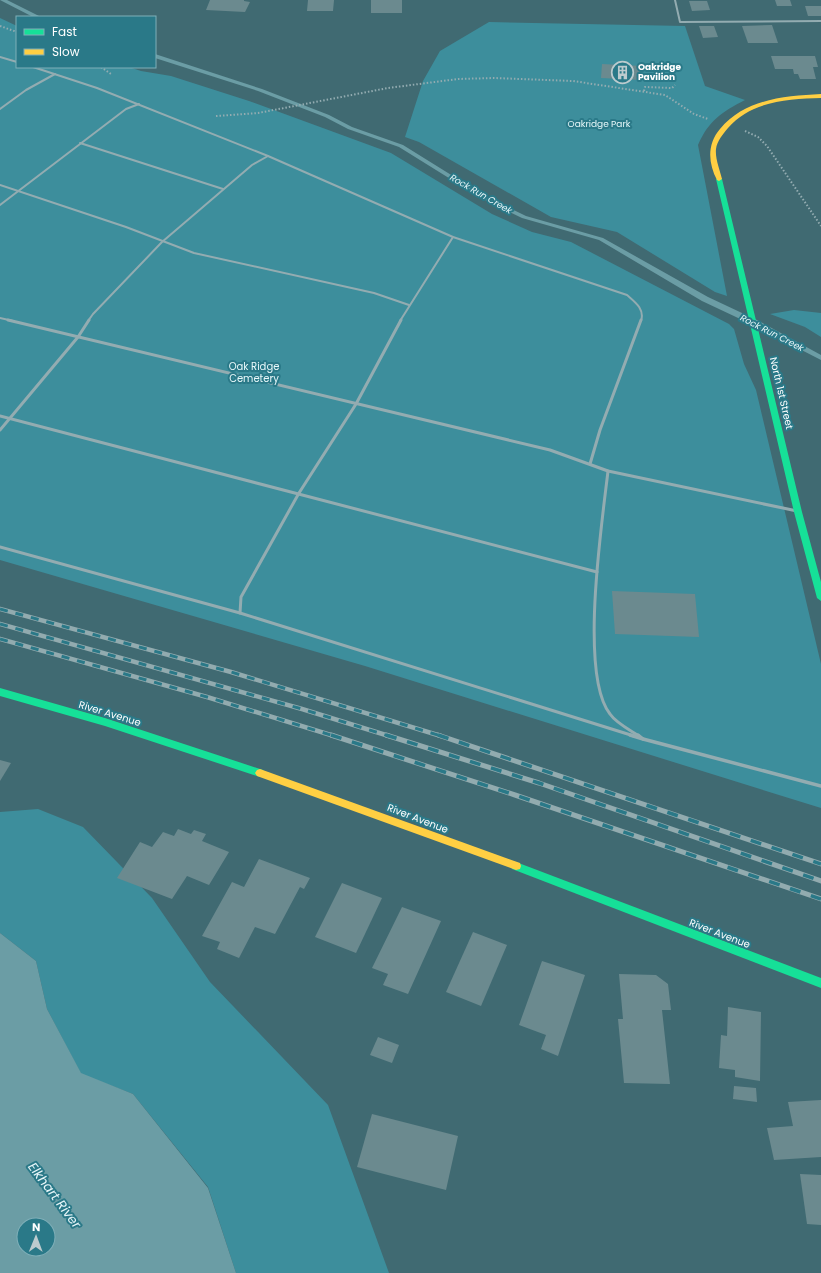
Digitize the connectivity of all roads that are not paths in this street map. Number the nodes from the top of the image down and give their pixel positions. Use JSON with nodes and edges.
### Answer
{"nodes":[{"id":1,"x":674,"y":0,"type":"edge"},
{"id":2,"x":821,"y":21,"type":"edge"},
{"id":3,"x":0,"y":57,"type":"edge"},
{"id":4,"x":16,"y":62,"type":"edge"},
{"id":5,"x":35,"y":68,"type":"edge"},
{"id":6,"x":55,"y":74,"type":"junction"},
{"id":7,"x":821,"y":96,"type":"edge"},
{"id":8,"x":139,"y":104,"type":"junction"},
{"id":9,"x":0,"y":109,"type":"edge"},
{"id":10,"x":80,"y":143,"type":"junction"},
{"id":11,"x":268,"y":156,"type":"junction"},
{"id":12,"x":0,"y":185,"type":"edge"},
{"id":13,"x":223,"y":189,"type":"junction"},
{"id":14,"x":17,"y":192,"type":"junction"},
{"id":15,"x":0,"y":205,"type":"edge"},
{"id":16,"x":453,"y":237,"type":"junction"},
{"id":17,"x":162,"y":242,"type":"junction"},
{"id":18,"x":409,"y":305,"type":"junction"},
{"id":19,"x":0,"y":318,"type":"edge"},
{"id":20,"x":78,"y":337,"type":"junction"},
{"id":21,"x":356,"y":404,"type":"junction"},
{"id":22,"x":0,"y":416,"type":"edge"},
{"id":23,"x":10,"y":418,"type":"junction"},
{"id":24,"x":0,"y":430,"type":"edge"},
{"id":25,"x":590,"y":464,"type":"junction"},
{"id":26,"x":608,"y":471,"type":"junction"},
{"id":27,"x":299,"y":493,"type":"junction"},
{"id":28,"x":798,"y":512,"type":"junction"},
{"id":29,"x":0,"y":547,"type":"edge"},
{"id":30,"x":598,"y":572,"type":"junction"},
{"id":31,"x":821,"y":598,"type":"edge"},
{"id":32,"x":240,"y":613,"type":"junction"},
{"id":33,"x":0,"y":692,"type":"edge"},
{"id":34,"x":643,"y":738,"type":"junction"},
{"id":35,"x":821,"y":786,"type":"edge"},
{"id":36,"x":821,"y":983,"type":"edge"}],
"edges":[{"from":1,"to":2,"type":"lane"},
{"from":3,"to":4,"type":"lane"},
{"from":5,"to":6,"type":"lane"},
{"from":6,"to":8,"type":"lane"},
{"from":6,"to":9,"type":"lane"},
{"from":7,"to":28,"type":"street","name":"North 1st Street"},
{"from":8,"to":10,"type":"lane"},
{"from":8,"to":11,"type":"lane"},
{"from":10,"to":13,"type":"lane"},
{"from":10,"to":14,"type":"lane"},
{"from":11,"to":13,"type":"lane"},
{"from":11,"to":16,"type":"lane"},
{"from":12,"to":14,"type":"lane"},
{"from":13,"to":17,"type":"lane"},
{"from":14,"to":15,"type":"lane"},
{"from":14,"to":17,"type":"lane"},
{"from":16,"to":18,"type":"lane"},
{"from":16,"to":25,"type":"lane"},
{"from":17,"to":18,"type":"lane"},
{"from":17,"to":20,"type":"lane"},
{"from":18,"to":21,"type":"lane"},
{"from":19,"to":20,"type":"lane"},
{"from":20,"to":21,"type":"lane"},
{"from":20,"to":23,"type":"lane"},
{"from":21,"to":25,"type":"lane"},
{"from":21,"to":27,"type":"lane"},
{"from":22,"to":23,"type":"lane"},
{"from":23,"to":24,"type":"lane"},
{"from":23,"to":27,"type":"lane"},
{"from":25,"to":26,"type":"lane"},
{"from":26,"to":28,"type":"lane"},
{"from":26,"to":30,"type":"lane"},
{"from":27,"to":30,"type":"lane"},
{"from":27,"to":32,"type":"lane"},
{"from":28,"to":31,"type":"street","name":"North 1st Street"},
{"from":29,"to":32,"type":"lane"},
{"from":30,"to":34,"type":"lane"},
{"from":32,"to":34,"type":"lane"},
{"from":33,"to":36,"type":"street","name":"River Avenue"},
{"from":34,"to":35,"type":"lane"}]}
